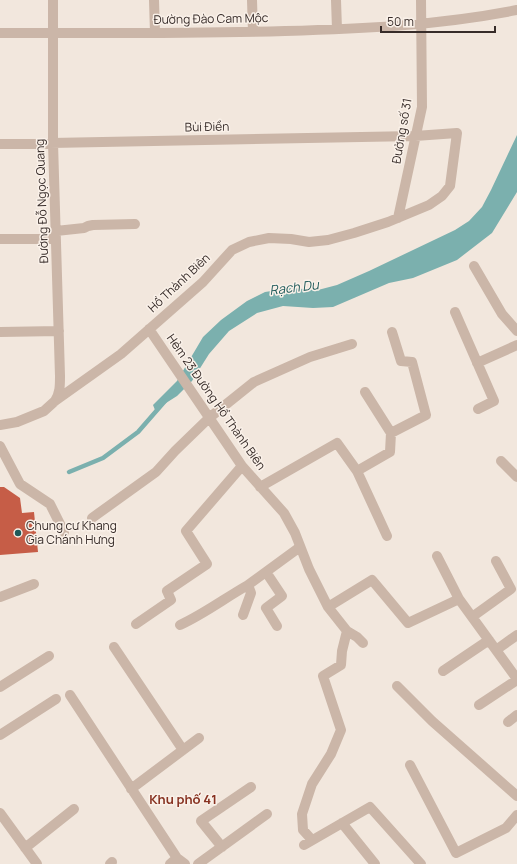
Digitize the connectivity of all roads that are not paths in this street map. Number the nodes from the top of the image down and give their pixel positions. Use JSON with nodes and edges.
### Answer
{"nodes":[{"id":1,"x":53,"y":0,"type":"edge"},
{"id":2,"x":154,"y":0,"type":"edge"},
{"id":3,"x":252,"y":0,"type":"edge"},
{"id":4,"x":336,"y":0,"type":"edge"},
{"id":5,"x":421,"y":0,"type":"edge"},
{"id":6,"x":517,"y":10,"type":"edge"},
{"id":7,"x":422,"y":24,"type":"junction"},
{"id":8,"x":337,"y":29,"type":"junction"},
{"id":9,"x":253,"y":32,"type":"junction"},
{"id":10,"x":0,"y":33,"type":"edge"},
{"id":11,"x":53,"y":33,"type":"junction"},
{"id":12,"x":155,"y":33,"type":"junction"},
{"id":13,"x":415,"y":136,"type":"junction"},
{"id":14,"x":53,"y":143,"type":"junction"},
{"id":15,"x":0,"y":144,"type":"edge"},
{"id":16,"x":398,"y":218,"type":"junction"},
{"id":17,"x":135,"y":224,"type":"dead end"},
{"id":18,"x":56,"y":235,"type":"junction"},
{"id":19,"x":0,"y":239,"type":"edge"},
{"id":20,"x":474,"y":266,"type":"dead end"},
{"id":21,"x":455,"y":312,"type":"dead end"},
{"id":22,"x":149,"y":329,"type":"junction"},
{"id":23,"x":59,"y":331,"type":"junction"},
{"id":24,"x":517,"y":331,"type":"edge"},
{"id":25,"x":0,"y":332,"type":"edge"},
{"id":26,"x":392,"y":332,"type":"dead end"},
{"id":27,"x":352,"y":344,"type":"dead end"},
{"id":28,"x":517,"y":345,"type":"edge"},
{"id":29,"x":477,"y":363,"type":"junction"},
{"id":30,"x":365,"y":392,"type":"dead end"},
{"id":31,"x":55,"y":401,"type":"junction"},
{"id":32,"x":478,"y":409,"type":"dead end"},
{"id":33,"x":209,"y":418,"type":"junction"},
{"id":34,"x":0,"y":425,"type":"edge"},
{"id":35,"x":391,"y":433,"type":"junction"},
{"id":36,"x":0,"y":446,"type":"edge"},
{"id":37,"x":501,"y":461,"type":"dead end"},
{"id":38,"x":242,"y":466,"type":"junction"},
{"id":39,"x":357,"y":472,"type":"junction"},
{"id":40,"x":517,"y":477,"type":"edge"},
{"id":41,"x":260,"y":487,"type":"junction"},
{"id":42,"x":92,"y":518,"type":"dead end"},
{"id":43,"x":64,"y":532,"type":"dead end"},
{"id":44,"x":387,"y":536,"type":"dead end"},
{"id":45,"x":300,"y":547,"type":"junction"},
{"id":46,"x":437,"y":556,"type":"dead end"},
{"id":47,"x":496,"y":561,"type":"dead end"},
{"id":48,"x":266,"y":572,"type":"junction"},
{"id":49,"x":34,"y":584,"type":"dead end"},
{"id":50,"x":248,"y":585,"type":"junction"},
{"id":51,"x":0,"y":597,"type":"edge"},
{"id":52,"x":459,"y":599,"type":"junction"},
{"id":53,"x":328,"y":607,"type":"junction"},
{"id":54,"x":243,"y":616,"type":"dead end"},
{"id":55,"x":472,"y":617,"type":"junction"},
{"id":56,"x":136,"y":624,"type":"dead end"},
{"id":57,"x":180,"y":625,"type":"dead end"},
{"id":58,"x":277,"y":626,"type":"dead end"},
{"id":59,"x":347,"y":631,"type":"junction"},
{"id":60,"x":517,"y":635,"type":"edge"},
{"id":61,"x":489,"y":640,"type":"junction"},
{"id":62,"x":363,"y":644,"type":"dead end"},
{"id":63,"x":114,"y":647,"type":"dead end"},
{"id":64,"x":496,"y":650,"type":"junction"},
{"id":65,"x":48,"y":656,"type":"dead end"},
{"id":66,"x":443,"y":671,"type":"dead end"},
{"id":67,"x":517,"y":680,"type":"edge"},
{"id":68,"x":397,"y":686,"type":"dead end"},
{"id":69,"x":0,"y":687,"type":"edge"},
{"id":70,"x":70,"y":695,"type":"dead end"},
{"id":71,"x":56,"y":699,"type":"dead end"},
{"id":72,"x":479,"y":705,"type":"dead end"},
{"id":73,"x":517,"y":715,"type":"edge"},
{"id":74,"x":508,"y":722,"type":"dead end"},
{"id":75,"x":0,"y":735,"type":"edge"},
{"id":76,"x":199,"y":738,"type":"dead end"},
{"id":77,"x":183,"y":750,"type":"junction"},
{"id":78,"x":410,"y":765,"type":"dead end"},
{"id":79,"x":251,"y":787,"type":"dead end"},
{"id":80,"x":131,"y":789,"type":"junction"},
{"id":81,"x":517,"y":796,"type":"edge"},
{"id":82,"x":74,"y":809,"type":"dead end"},
{"id":83,"x":0,"y":813,"type":"edge"},
{"id":84,"x":267,"y":814,"type":"dead end"},
{"id":85,"x":517,"y":815,"type":"edge"},
{"id":86,"x":342,"y":823,"type":"junction"},
{"id":87,"x":222,"y":847,"type":"junction"},
{"id":88,"x":25,"y":848,"type":"junction"},
{"id":89,"x":177,"y":862,"type":"edge"},
{"id":90,"x":37,"y":864,"type":"edge"},
{"id":91,"x":198,"y":864,"type":"edge"},
{"id":92,"x":375,"y":864,"type":"edge"},
{"id":93,"x":421,"y":864,"type":"edge"}],
"edges":[{"from":1,"to":11,"type":"street","name":"Đường Đỗ Ngọc Quang"},
{"from":2,"to":12,"type":"street"},
{"from":3,"to":9,"type":"street"},
{"from":4,"to":8,"type":"street"},
{"from":5,"to":7,"type":"street","name":"Đường số 31"},
{"from":6,"to":7,"type":"street","name":"Đường Đào Cam Mộc"},
{"from":7,"to":8,"type":"street","name":"Đường Đào Cam Mộc"},
{"from":7,"to":13,"type":"street","name":"Đường số 31"},
{"from":8,"to":9,"type":"street","name":"Đường Đào Cam Mộc"},
{"from":9,"to":12,"type":"street","name":"Đường Đào Cam Mộc"},
{"from":10,"to":11,"type":"street","name":"Đường Đào Cam Mộc"},
{"from":11,"to":12,"type":"street","name":"Đường Đào Cam Mộc"},
{"from":11,"to":14,"type":"street","name":"Đường Đỗ Ngọc Quang"},
{"from":13,"to":14,"type":"street","name":"Bùi Điền"},
{"from":13,"to":16,"type":"street","name":"Đường số 31"},
{"from":13,"to":16,"type":"street","name":"Bùi Điền"},
{"from":14,"to":15,"type":"street","name":"Bùi Điền"},
{"from":14,"to":18,"type":"street","name":"Đường Đỗ Ngọc Quang"},
{"from":16,"to":22,"type":"street","name":"Hồ Thành Biên"},
{"from":17,"to":18,"type":"street"},
{"from":18,"to":19,"type":"street"},
{"from":18,"to":23,"type":"street","name":"Đường Đỗ Ngọc Quang"},
{"from":20,"to":24,"type":"street"},
{"from":21,"to":29,"type":"street"},
{"from":22,"to":31,"type":"street","name":"Hồ Thành Biên"},
{"from":22,"to":33,"type":"street","name":"Hẻm 23 Đường Hồ Thành Biên"},
{"from":23,"to":25,"type":"street"},
{"from":23,"to":31,"type":"street","name":"Đường Đỗ Ngọc Quang"},
{"from":26,"to":35,"type":"street"},
{"from":27,"to":33,"type":"street"},
{"from":28,"to":29,"type":"street"},
{"from":29,"to":32,"type":"street"},
{"from":30,"to":35,"type":"street"},
{"from":31,"to":34,"type":"street","name":"Hồ Thành Biên"},
{"from":33,"to":38,"type":"street","name":"Hẻm 23 Đường Hồ Thành Biên"},
{"from":33,"to":42,"type":"street"},
{"from":35,"to":39,"type":"street"},
{"from":36,"to":43,"type":"street"},
{"from":37,"to":40,"type":"street"},
{"from":38,"to":41,"type":"street","name":"Hẻm 23 Đường Hồ Thành Biên"},
{"from":38,"to":56,"type":"street"},
{"from":39,"to":41,"type":"street"},
{"from":39,"to":44,"type":"street"},
{"from":41,"to":45,"type":"street","name":"Hẻm 23 Đường Hồ Thành Biên"},
{"from":45,"to":48,"type":"street"},
{"from":45,"to":53,"type":"street","name":"Hẻm 23 Đường Hồ Thành Biên"},
{"from":46,"to":52,"type":"street"},
{"from":47,"to":55,"type":"street"},
{"from":48,"to":50,"type":"street"},
{"from":48,"to":58,"type":"street"},
{"from":49,"to":51,"type":"street"},
{"from":50,"to":54,"type":"street"},
{"from":50,"to":57,"type":"street"},
{"from":52,"to":53,"type":"street"},
{"from":52,"to":55,"type":"street"},
{"from":53,"to":59,"type":"street","name":"Hẻm 23 Đường Hồ Thành Biên"},
{"from":55,"to":61,"type":"street"},
{"from":59,"to":62,"type":"street","name":"Hẻm 23 Đường Hồ Thành Biên"},
{"from":59,"to":86,"type":"street"},
{"from":60,"to":64,"type":"street"},
{"from":61,"to":64,"type":"street"},
{"from":61,"to":66,"type":"street"},
{"from":63,"to":77,"type":"street"},
{"from":64,"to":67,"type":"street"},
{"from":65,"to":69,"type":"street"},
{"from":67,"to":72,"type":"street"},
{"from":68,"to":81,"type":"street"},
{"from":70,"to":80,"type":"street"},
{"from":71,"to":75,"type":"street"},
{"from":73,"to":74,"type":"street"},
{"from":76,"to":77,"type":"street"},
{"from":77,"to":80,"type":"street"},
{"from":78,"to":85,"type":"street"},
{"from":79,"to":87,"type":"street"},
{"from":80,"to":89,"type":"street"},
{"from":82,"to":88,"type":"street"},
{"from":83,"to":88,"type":"street"},
{"from":84,"to":87,"type":"street"},
{"from":86,"to":92,"type":"street"},
{"from":86,"to":93,"type":"street"},
{"from":87,"to":91,"type":"street"},
{"from":88,"to":90,"type":"street"}]}
